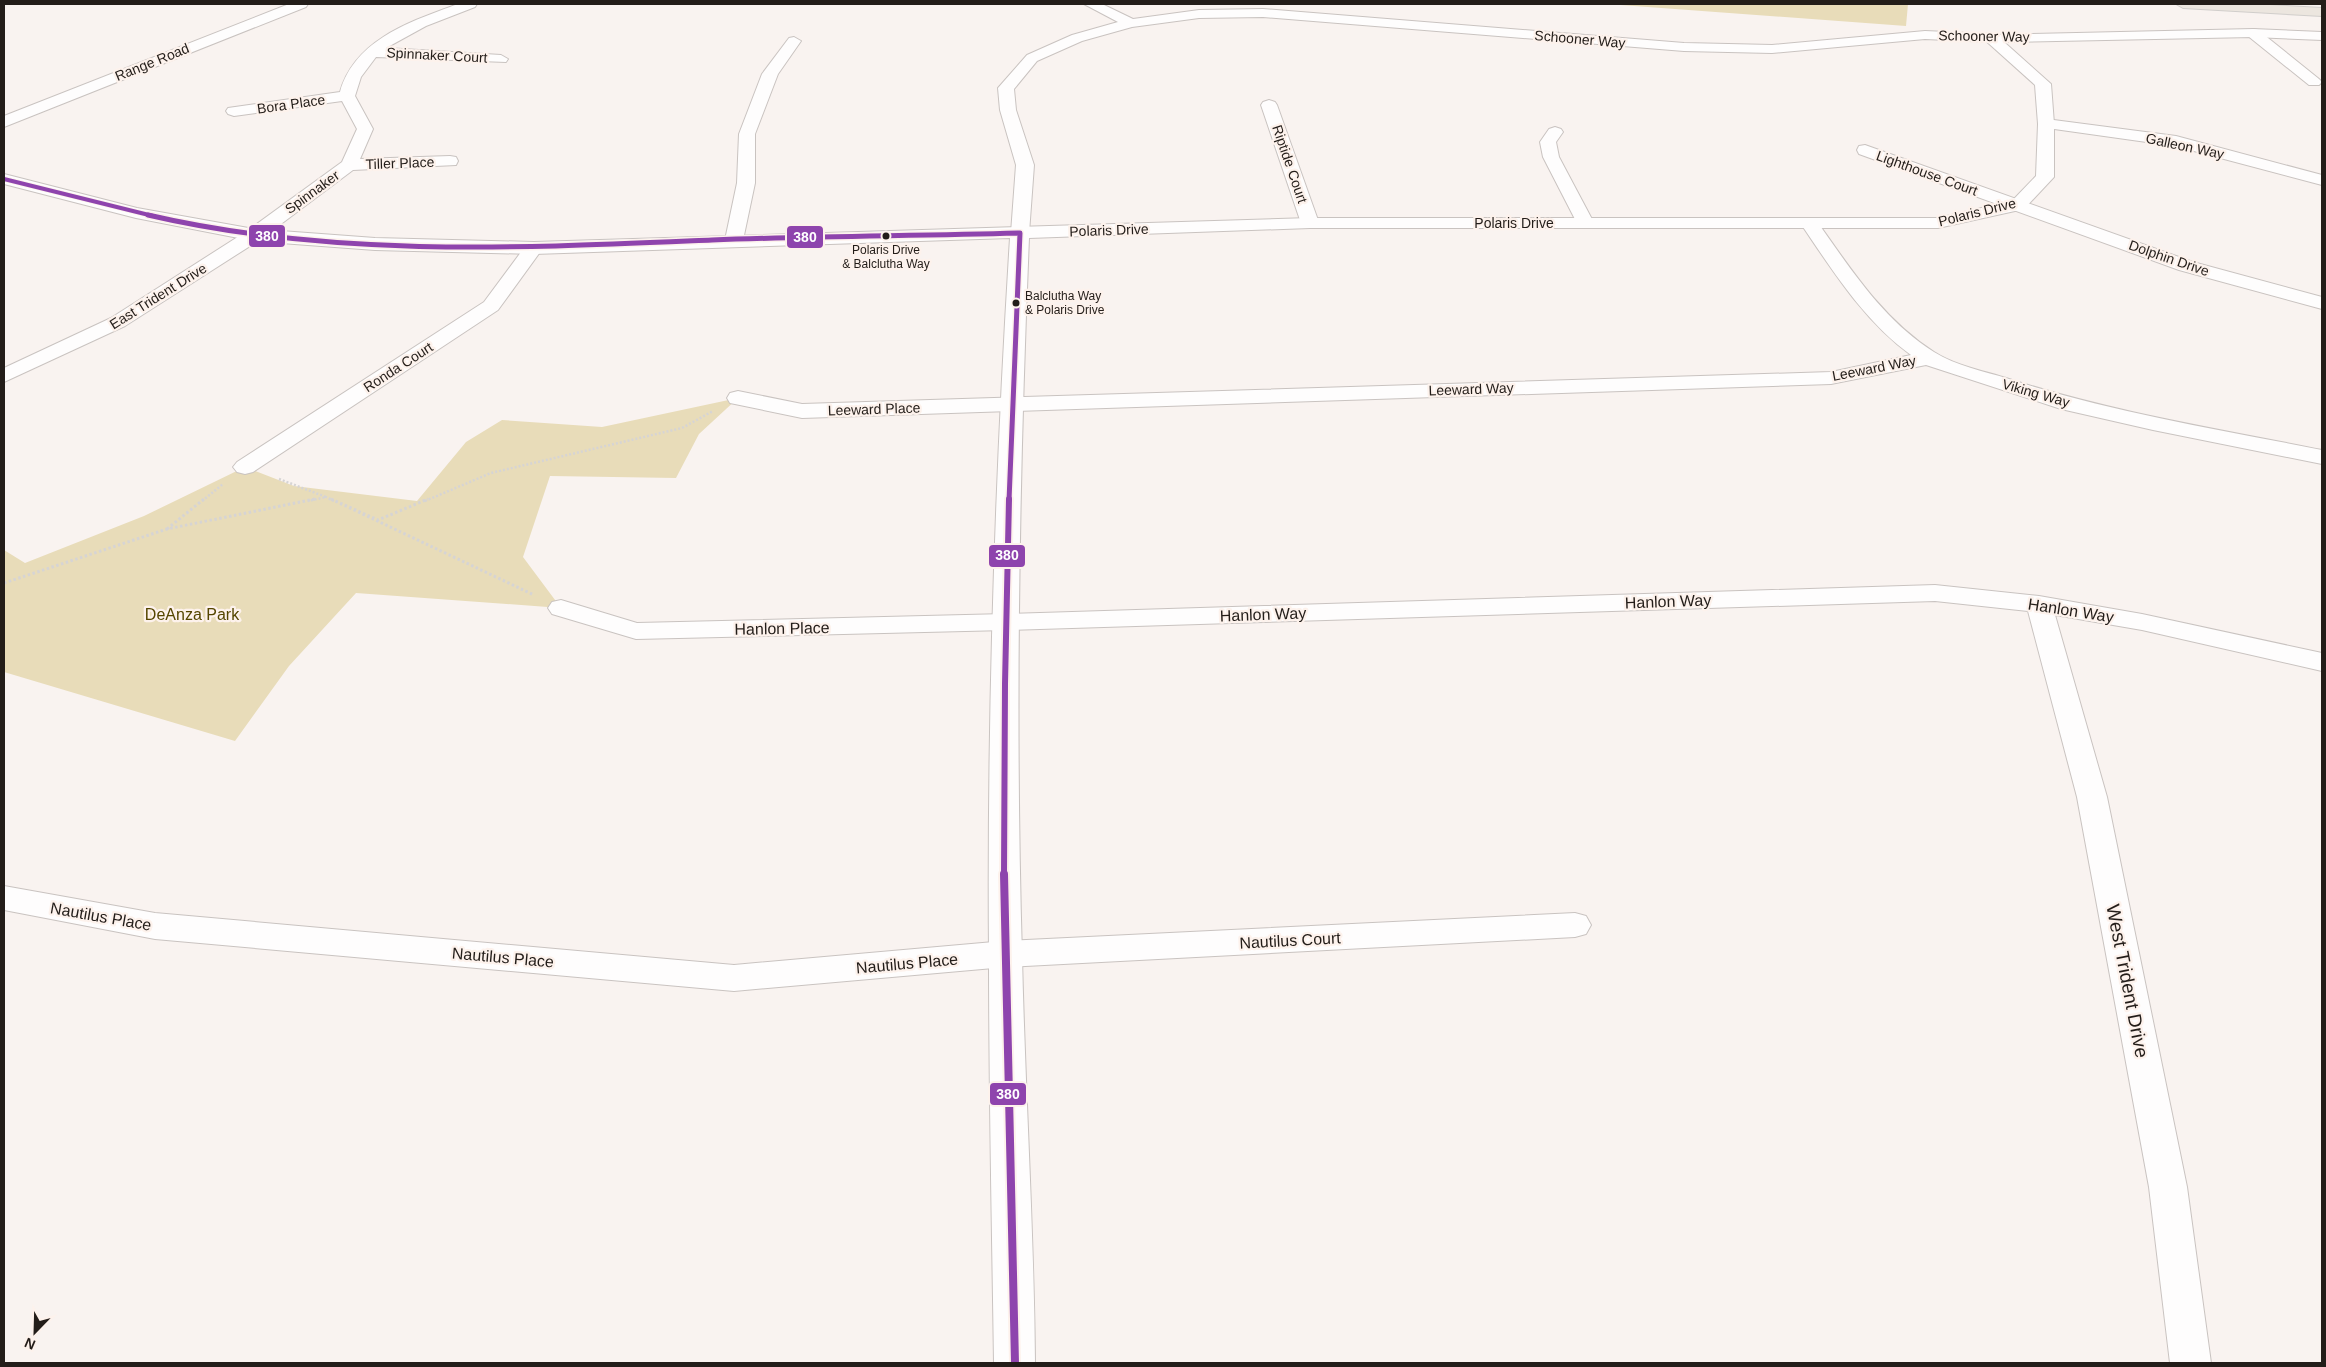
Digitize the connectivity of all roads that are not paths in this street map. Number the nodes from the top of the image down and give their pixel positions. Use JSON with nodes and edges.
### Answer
{"nodes":[{"id":1,"x":301,"y":4,"type":"edge"},
{"id":2,"x":470,"y":4,"type":"edge"},
{"id":3,"x":1091,"y":4,"type":"edge"},
{"id":4,"x":2184,"y":4,"type":"edge"},
{"id":5,"x":2322,"y":12,"type":"edge"},
{"id":6,"x":1131,"y":23,"type":"junction"},
{"id":7,"x":2253,"y":33,"type":"junction"},
{"id":8,"x":2322,"y":36,"type":"edge"},
{"id":9,"x":1991,"y":38,"type":"junction"},
{"id":10,"x":794,"y":41,"type":"dead end"},
{"id":11,"x":372,"y":52,"type":"junction"},
{"id":12,"x":501,"y":59,"type":"dead end"},
{"id":13,"x":2314,"y":82,"type":"dead end"},
{"id":14,"x":347,"y":96,"type":"junction"},
{"id":15,"x":1269,"y":105,"type":"dead end"},
{"id":16,"x":234,"y":111,"type":"dead end"},
{"id":17,"x":4,"y":122,"type":"edge"},
{"id":18,"x":2046,"y":124,"type":"junction"},
{"id":19,"x":1555,"y":132,"type":"dead end"},
{"id":20,"x":1865,"y":150,"type":"dead end"},
{"id":21,"x":450,"y":161,"type":"dead end"},
{"id":22,"x":349,"y":165,"type":"junction"},
{"id":23,"x":4,"y":179,"type":"edge"},
{"id":24,"x":2322,"y":180,"type":"edge"},
{"id":25,"x":2018,"y":205,"type":"junction"},
{"id":26,"x":1310,"y":223,"type":"junction"},
{"id":27,"x":1585,"y":223,"type":"junction"},
{"id":28,"x":1810,"y":224,"type":"junction"},
{"id":29,"x":1020,"y":233,"type":"junction"},
{"id":30,"x":254,"y":235,"type":"junction"},
{"id":31,"x":734,"y":240,"type":"junction"},
{"id":32,"x":534,"y":248,"type":"junction"},
{"id":33,"x":2322,"y":304,"type":"edge"},
{"id":34,"x":1928,"y":358,"type":"junction"},
{"id":35,"x":4,"y":376,"type":"edge"},
{"id":36,"x":738,"y":398,"type":"road end"},
{"id":37,"x":1011,"y":404,"type":"junction"},
{"id":38,"x":2322,"y":457,"type":"edge"},
{"id":39,"x":245,"y":467,"type":"road end"},
{"id":40,"x":2038,"y":604,"type":"junction"},
{"id":41,"x":561,"y":608,"type":"road end"},
{"id":42,"x":1006,"y":622,"type":"junction"},
{"id":43,"x":2322,"y":662,"type":"edge"},
{"id":44,"x":4,"y":898,"type":"edge"},
{"id":45,"x":1575,"y":925,"type":"dead end"},
{"id":46,"x":1005,"y":954,"type":"junction"},
{"id":47,"x":1014,"y":1363,"type":"edge"},
{"id":48,"x":2190,"y":1363,"type":"edge"}],
"edges":[{"from":1,"to":17,"type":"street","name":"Range Road"},
{"from":2,"to":11,"type":"street"},
{"from":3,"to":6,"type":"street"},
{"from":4,"to":5,"type":"highway"},
{"from":6,"to":9,"type":"street","name":"Schooner Way"},
{"from":6,"to":29,"type":"street","name":"Schooner Way"},
{"from":7,"to":8,"type":"street","name":"Schooner Way"},
{"from":7,"to":9,"type":"street","name":"Schooner Way"},
{"from":7,"to":13,"type":"street"},
{"from":9,"to":18,"type":"street","name":"Polaris Drive"},
{"from":10,"to":31,"type":"street"},
{"from":11,"to":12,"type":"street","name":"Spinnaker Court"},
{"from":11,"to":14,"type":"street"},
{"from":14,"to":16,"type":"street","name":"Bora Place"},
{"from":14,"to":22,"type":"street","name":"Spinnaker"},
{"from":15,"to":26,"type":"street","name":"Riptide Court"},
{"from":18,"to":24,"type":"street","name":"Galleon Way"},
{"from":18,"to":25,"type":"street","name":"Polaris Drive"},
{"from":19,"to":27,"type":"street"},
{"from":20,"to":25,"type":"street","name":"Lighthouse Court"},
{"from":21,"to":22,"type":"street","name":"Tiller Place"},
{"from":22,"to":30,"type":"street","name":"Spinnaker"},
{"from":23,"to":30,"type":"street","name":"Polaris Drive"},
{"from":25,"to":28,"type":"street","name":"Polaris Drive"},
{"from":25,"to":33,"type":"street","name":"Dolphin Drive"},
{"from":26,"to":27,"type":"street","name":"Polaris Drive"},
{"from":26,"to":29,"type":"street","name":"Polaris Drive"},
{"from":27,"to":28,"type":"street","name":"Polaris Drive"},
{"from":28,"to":34,"type":"street","name":"Viking Way"},
{"from":29,"to":31,"type":"street","name":"Polaris Drive"},
{"from":29,"to":37,"type":"street"},
{"from":30,"to":32,"type":"street","name":"Polaris Drive"},
{"from":30,"to":35,"type":"street","name":"East Trident Drive"},
{"from":31,"to":32,"type":"street","name":"Polaris Drive"},
{"from":32,"to":39,"type":"street","name":"Ronda Court"},
{"from":34,"to":37,"type":"street","name":"Leeward Way"},
{"from":34,"to":38,"type":"street","name":"Viking Way"},
{"from":36,"to":37,"type":"street","name":"Leeward Place"},
{"from":37,"to":42,"type":"street"},
{"from":40,"to":42,"type":"street","name":"Hanlon Way"},
{"from":40,"to":43,"type":"street","name":"Hanlon Way"},
{"from":40,"to":48,"type":"street","name":"West Trident Drive"},
{"from":41,"to":42,"type":"street","name":"Hanlon Place"},
{"from":42,"to":46,"type":"street"},
{"from":44,"to":46,"type":"street","name":"Nautilus Place"},
{"from":45,"to":46,"type":"street","name":"Nautilus Court"},
{"from":46,"to":47,"type":"street"}]}
